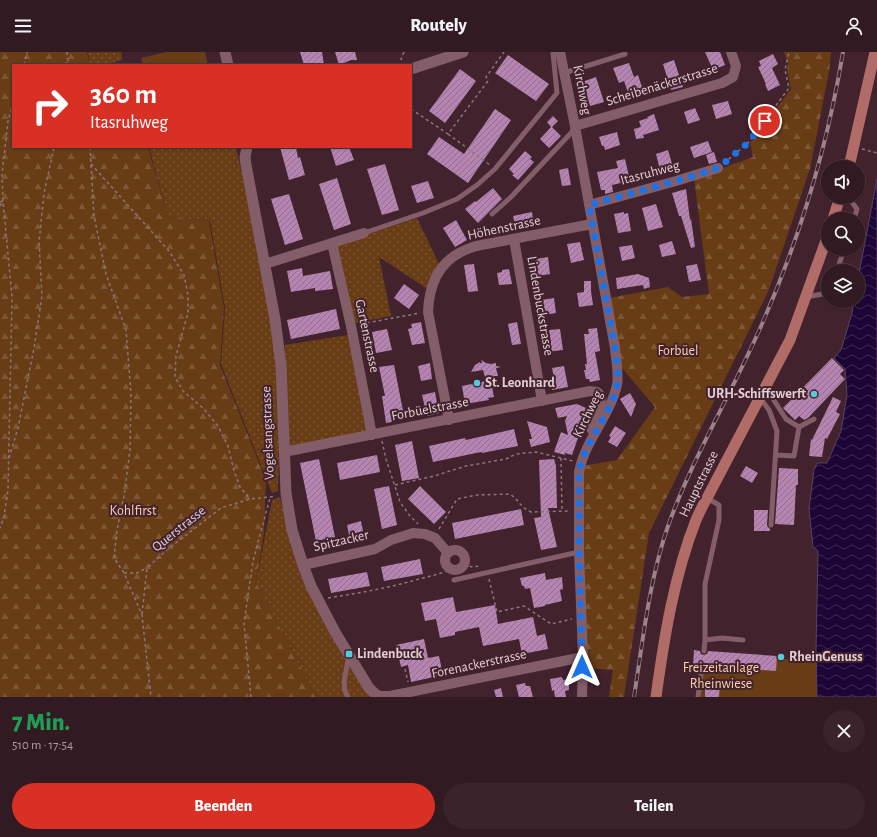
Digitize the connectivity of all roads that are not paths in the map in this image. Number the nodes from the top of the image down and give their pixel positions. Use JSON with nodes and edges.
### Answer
{"nodes":[{"id":1,"x":225,"y":52,"type":"edge"},
{"id":2,"x":463,"y":52,"type":"edge"},
{"id":3,"x":555,"y":52,"type":"edge"},
{"id":4,"x":560,"y":52,"type":"edge"},
{"id":5,"x":731,"y":52,"type":"edge"},
{"id":6,"x":875,"y":52,"type":"edge"},
{"id":7,"x":625,"y":54,"type":"dead end"},
{"id":8,"x":228,"y":64,"type":"edge"},
{"id":9,"x":412,"y":68,"type":"edge"},
{"id":10,"x":564,"y":73,"type":"junction"},
{"id":11,"x":575,"y":126,"type":"junction"},
{"id":12,"x":247,"y":148,"type":"edge"},
{"id":13,"x":851,"y":160,"type":"edge"},
{"id":14,"x":718,"y":168,"type":"road end"},
{"id":15,"x":589,"y":205,"type":"junction"},
{"id":16,"x":492,"y":214,"type":"dead end"},
{"id":17,"x":592,"y":224,"type":"junction"},
{"id":18,"x":364,"y":233,"type":"joint"},
{"id":19,"x":514,"y":240,"type":"junction"},
{"id":20,"x":332,"y":243,"type":"junction"},
{"id":21,"x":821,"y":255,"type":"edge"},
{"id":22,"x":265,"y":264,"type":"junction"},
{"id":23,"x":821,"y":295,"type":"edge"},
{"id":24,"x":806,"y":297,"type":"junction"},
{"id":25,"x":762,"y":392,"type":"junction"},
{"id":26,"x":542,"y":401,"type":"junction"},
{"id":27,"x":814,"y":419,"type":"dead end"},
{"id":28,"x":450,"y":420,"type":"junction"},
{"id":29,"x":799,"y":427,"type":"junction"},
{"id":30,"x":376,"y":434,"type":"junction"},
{"id":31,"x":589,"y":444,"type":"junction"},
{"id":32,"x":284,"y":452,"type":"junction"},
{"id":33,"x":776,"y":454,"type":"junction"},
{"id":34,"x":707,"y":498,"type":"junction"},
{"id":35,"x":771,"y":525,"type":"dead end"},
{"id":36,"x":579,"y":552,"type":"junction"},
{"id":37,"x":448,"y":553,"type":"junction"},
{"id":38,"x":302,"y":565,"type":"junction"},
{"id":39,"x":454,"y":580,"type":"dead end"},
{"id":40,"x":705,"y":640,"type":"junction"},
{"id":41,"x":743,"y":640,"type":"dead end"},
{"id":42,"x":704,"y":651,"type":"dead end"},
{"id":43,"x":348,"y":654,"type":"junction"},
{"id":44,"x":583,"y":657,"type":"junction"},
{"id":45,"x":702,"y":666,"type":"dead end"},
{"id":46,"x":348,"y":697,"type":"edge"},
{"id":47,"x":380,"y":697,"type":"edge"},
{"id":48,"x":582,"y":697,"type":"edge"},
{"id":49,"x":656,"y":697,"type":"edge"},
{"id":50,"x":698,"y":697,"type":"edge"}],
"edges":[{"from":1,"to":8,"type":"street"},
{"from":2,"to":9,"type":"street"},
{"from":3,"to":18,"type":"lane"},
{"from":4,"to":10,"type":"street","name":"Kirchweg"},
{"from":5,"to":11,"type":"street","name":"Scheibenäckerstrasse"},
{"from":6,"to":13,"type":"main road"},
{"from":7,"to":10,"type":"lane"},
{"from":10,"to":11,"type":"street","name":"Kirchweg"},
{"from":11,"to":15,"type":"street","name":"Kirchweg"},
{"from":11,"to":16,"type":"lane"},
{"from":12,"to":22,"type":"street","name":"Vogelsangstrasse"},
{"from":14,"to":15,"type":"street","name":"Itasruhweg"},
{"from":15,"to":17,"type":"street","name":"Kirchweg"},
{"from":17,"to":19,"type":"street","name":"Höhenstrasse"},
{"from":17,"to":31,"type":"street","name":"Kirchweg"},
{"from":18,"to":20,"type":"street"},
{"from":19,"to":26,"type":"street","name":"Lindenbuckstrasse"},
{"from":19,"to":28,"type":"street","name":"Höhenstrasse"},
{"from":20,"to":22,"type":"street"},
{"from":20,"to":30,"type":"street","name":"Gartenstrasse"},
{"from":21,"to":24,"type":"main road","name":"Hauptstrasse"},
{"from":22,"to":32,"type":"street","name":"Vogelsangstrasse"},
{"from":23,"to":24,"type":"lane"},
{"from":24,"to":25,"type":"main road","name":"Hauptstrasse"},
{"from":25,"to":29,"type":"lane"},
{"from":25,"to":33,"type":"lane"},
{"from":25,"to":34,"type":"main road","name":"Hauptstrasse"},
{"from":26,"to":28,"type":"street","name":"Forbüelstrasse"},
{"from":26,"to":31,"type":"street","name":"Forbüelstrasse"},
{"from":27,"to":29,"type":"lane"},
{"from":28,"to":30,"type":"street","name":"Forbüelstrasse"},
{"from":29,"to":33,"type":"lane"},
{"from":30,"to":32,"type":"street","name":"Forbüelstrasse"},
{"from":31,"to":36,"type":"street","name":"Kirchweg"},
{"from":32,"to":38,"type":"street","name":"Vogelsangstrasse"},
{"from":33,"to":35,"type":"lane"},
{"from":34,"to":40,"type":"lane"},
{"from":34,"to":49,"type":"main road","name":"Hauptstrasse"},
{"from":36,"to":39,"type":"lane"},
{"from":36,"to":44,"type":"street","name":"Kirchweg"},
{"from":37,"to":37,"type":"street"},
{"from":37,"to":38,"type":"street","name":"Spitzacker"},
{"from":38,"to":43,"type":"street","name":"Vogelsangstrasse"},
{"from":40,"to":41,"type":"lane"},
{"from":40,"to":42,"type":"lane"},
{"from":43,"to":46,"type":"lane"},
{"from":43,"to":47,"type":"street","name":"Vogelsangstrasse"},
{"from":44,"to":47,"type":"street","name":"Forenackerstrasse"},
{"from":44,"to":48,"type":"street","name":"Kirchweg"},
{"from":45,"to":50,"type":"lane"}]}
